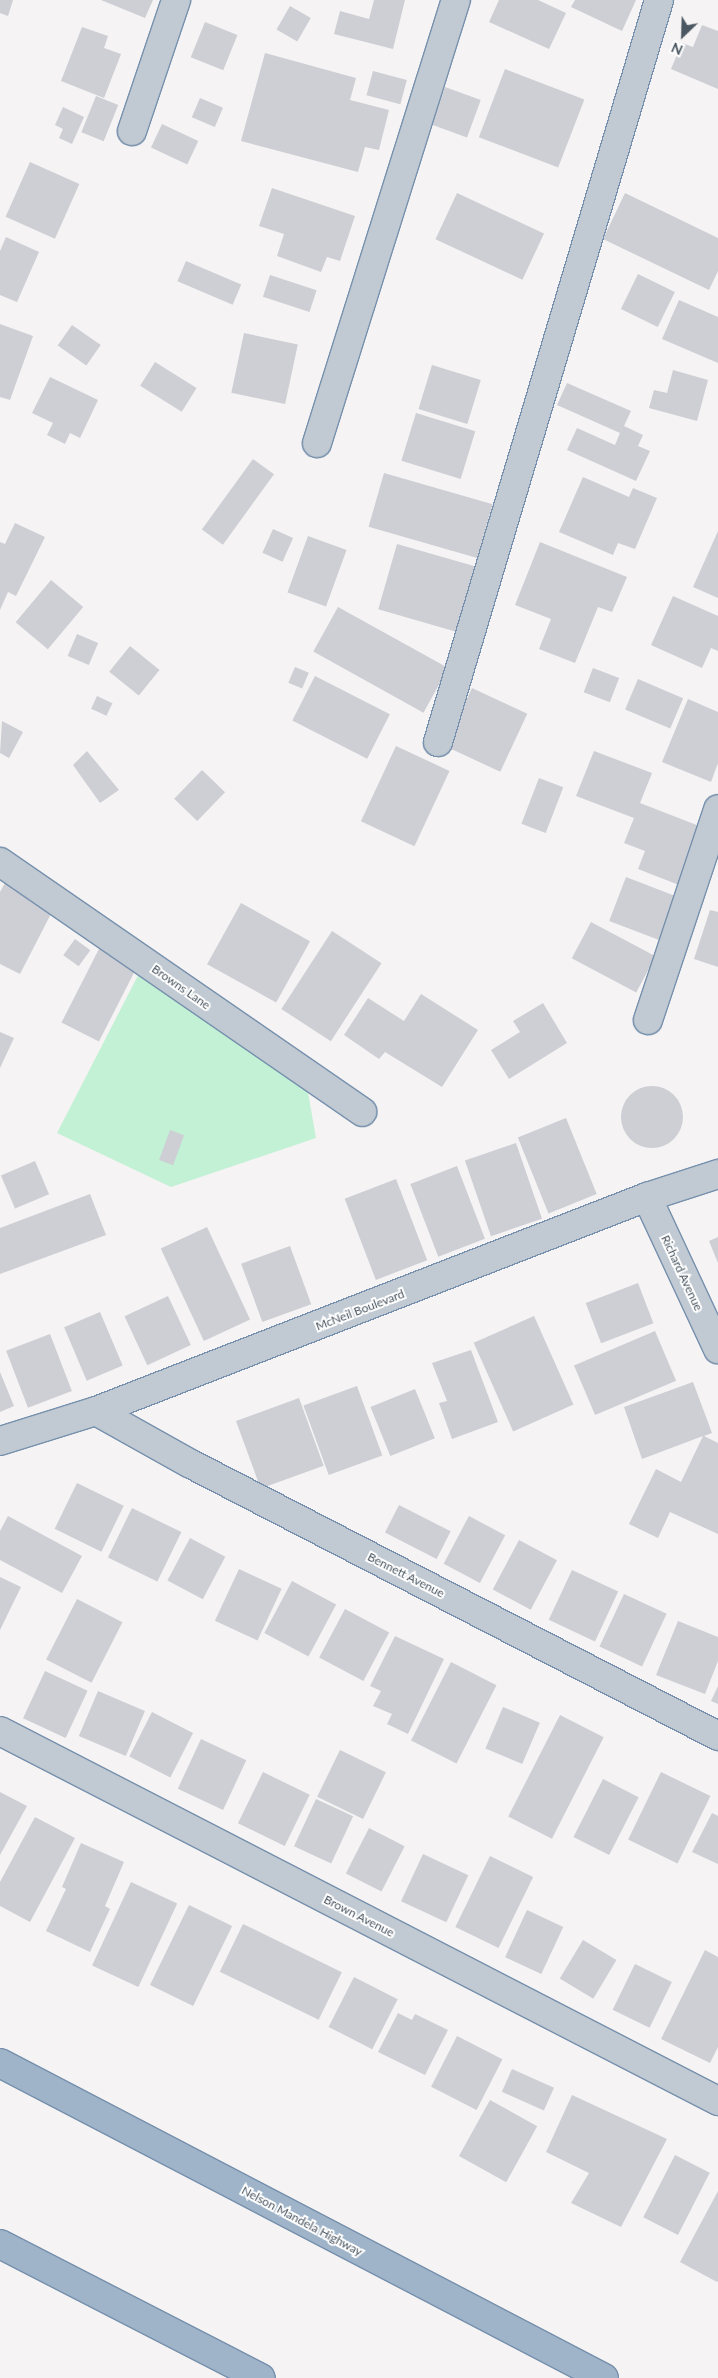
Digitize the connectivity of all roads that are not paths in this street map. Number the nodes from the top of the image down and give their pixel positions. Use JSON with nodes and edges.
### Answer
{"nodes":[{"id":1,"x":176,"y":0,"type":"edge"},
{"id":2,"x":456,"y":0,"type":"edge"},
{"id":3,"x":659,"y":0,"type":"edge"},
{"id":4,"x":132,"y":132,"type":"dead end"},
{"id":5,"x":317,"y":443,"type":"dead end"},
{"id":6,"x":438,"y":742,"type":"dead end"},
{"id":7,"x":718,"y":809,"type":"edge"},
{"id":8,"x":0,"y":862,"type":"edge"},
{"id":9,"x":648,"y":1020,"type":"dead end"},
{"id":10,"x":362,"y":1112,"type":"dead end"},
{"id":11,"x":718,"y":1174,"type":"edge"},
{"id":12,"x":647,"y":1197,"type":"junction"},
{"id":13,"x":718,"y":1349,"type":"edge"},
{"id":14,"x":96,"y":1411,"type":"junction"},
{"id":15,"x":0,"y":1441,"type":"edge"},
{"id":16,"x":0,"y":1731,"type":"edge"},
{"id":17,"x":718,"y":1736,"type":"edge"},
{"id":18,"x":0,"y":2063,"type":"edge"},
{"id":19,"x":718,"y":2102,"type":"edge"},
{"id":20,"x":0,"y":2244,"type":"edge"},
{"id":21,"x":261,"y":2378,"type":"edge"},
{"id":22,"x":604,"y":2378,"type":"edge"}],
"edges":[{"from":1,"to":4,"type":"street"},
{"from":2,"to":5,"type":"street"},
{"from":3,"to":6,"type":"street"},
{"from":7,"to":9,"type":"street"},
{"from":8,"to":10,"type":"street","name":"Browns Lane"},
{"from":11,"to":12,"type":"street","name":"McNeil Boulevard"},
{"from":12,"to":13,"type":"street","name":"Richard Avenue"},
{"from":12,"to":14,"type":"street","name":"McNeil Boulevard"},
{"from":14,"to":15,"type":"street","name":"McNeil Boulevard"},
{"from":14,"to":17,"type":"street","name":"Bennett Avenue"},
{"from":16,"to":19,"type":"street","name":"Brown Avenue"},
{"from":18,"to":22,"type":"highway","name":"Nelson Mandela Highway"},
{"from":20,"to":21,"type":"highway"}]}
